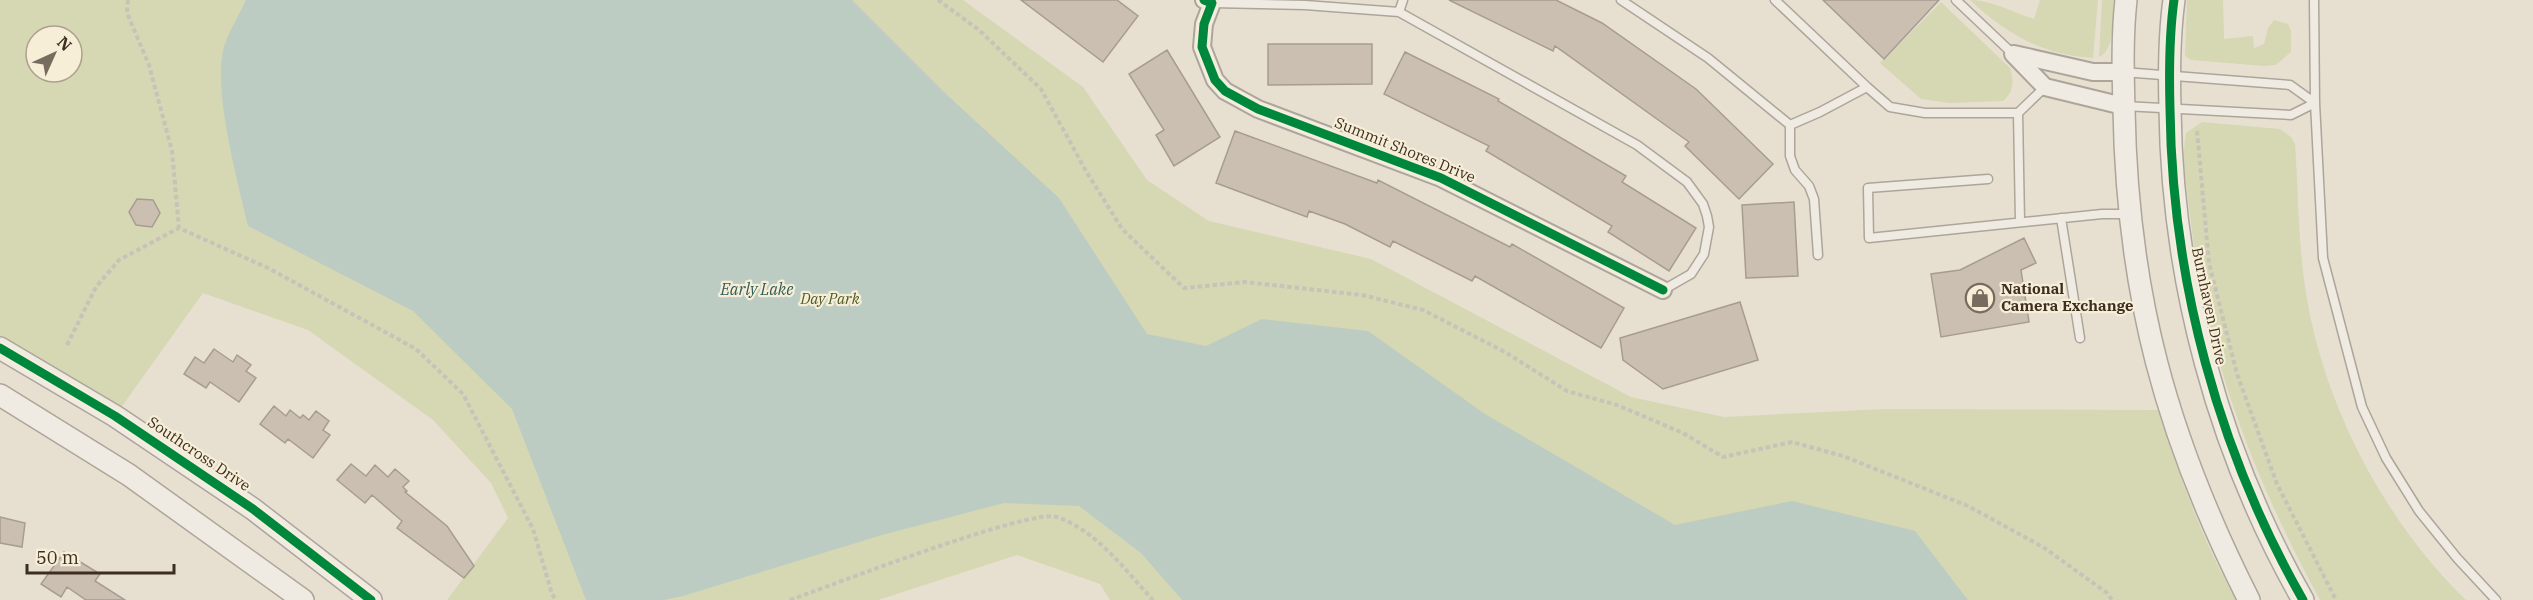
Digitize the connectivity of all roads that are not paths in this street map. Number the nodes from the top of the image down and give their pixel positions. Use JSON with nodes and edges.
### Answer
{"nodes":[{"id":1,"x":1403,"y":0,"type":"edge"},
{"id":2,"x":1621,"y":0,"type":"edge"},
{"id":3,"x":1775,"y":0,"type":"edge"},
{"id":4,"x":1956,"y":0,"type":"edge"},
{"id":5,"x":2126,"y":0,"type":"edge"},
{"id":6,"x":2174,"y":0,"type":"edge"},
{"id":7,"x":2314,"y":0,"type":"edge"},
{"id":8,"x":1208,"y":2,"type":"edge"},
{"id":9,"x":1399,"y":12,"type":"junction"},
{"id":10,"x":2013,"y":54,"type":"junction"},
{"id":11,"x":2122,"y":72,"type":"junction"},
{"id":12,"x":2169,"y":75,"type":"junction"},
{"id":13,"x":1867,"y":87,"type":"junction"},
{"id":14,"x":2045,"y":87,"type":"junction"},
{"id":15,"x":2315,"y":103,"type":"junction"},
{"id":16,"x":2124,"y":106,"type":"junction"},
{"id":17,"x":2170,"y":109,"type":"junction"},
{"id":18,"x":2018,"y":113,"type":"junction"},
{"id":19,"x":1790,"y":125,"type":"junction"},
{"id":20,"x":1988,"y":179,"type":"dead end"},
{"id":21,"x":2128,"y":214,"type":"junction"},
{"id":22,"x":2061,"y":218,"type":"junction"},
{"id":23,"x":2020,"y":222,"type":"junction"},
{"id":24,"x":1818,"y":255,"type":"dead end"},
{"id":25,"x":1663,"y":290,"type":"joint"},
{"id":26,"x":2080,"y":338,"type":"dead end"},
{"id":27,"x":0,"y":348,"type":"edge"},
{"id":28,"x":0,"y":396,"type":"edge"},
{"id":29,"x":303,"y":600,"type":"edge"},
{"id":30,"x":371,"y":600,"type":"edge"},
{"id":31,"x":2249,"y":600,"type":"edge"},
{"id":32,"x":2303,"y":600,"type":"edge"},
{"id":33,"x":2496,"y":600,"type":"edge"}],
"edges":[{"from":1,"to":9,"type":"lane"},
{"from":2,"to":19,"type":"lane"},
{"from":3,"to":13,"type":"lane"},
{"from":4,"to":10,"type":"lane"},
{"from":5,"to":11,"type":"street"},
{"from":6,"to":12,"type":"street","name":"Burnhaven Drive"},
{"from":7,"to":15,"type":"lane"},
{"from":8,"to":9,"type":"lane","name":"Summit Shores Drive"},
{"from":8,"to":25,"type":"street","name":"Summit Shores Drive"},
{"from":9,"to":25,"type":"lane","name":"Summit Shores Drive"},
{"from":10,"to":11,"type":"street"},
{"from":10,"to":14,"type":"street"},
{"from":11,"to":12,"type":"lane"},
{"from":11,"to":16,"type":"street"},
{"from":12,"to":15,"type":"lane"},
{"from":12,"to":17,"type":"street","name":"Burnhaven Drive"},
{"from":13,"to":18,"type":"lane"},
{"from":13,"to":19,"type":"lane"},
{"from":14,"to":16,"type":"street"},
{"from":14,"to":18,"type":"lane"},
{"from":15,"to":17,"type":"lane"},
{"from":15,"to":33,"type":"lane"},
{"from":16,"to":17,"type":"lane"},
{"from":16,"to":21,"type":"street"},
{"from":17,"to":32,"type":"street","name":"Burnhaven Drive"},
{"from":18,"to":23,"type":"lane"},
{"from":19,"to":24,"type":"lane"},
{"from":20,"to":23,"type":"lane"},
{"from":21,"to":22,"type":"lane"},
{"from":21,"to":31,"type":"street"},
{"from":22,"to":23,"type":"lane"},
{"from":22,"to":26,"type":"lane"},
{"from":27,"to":30,"type":"street","name":"Southcross Drive"},
{"from":28,"to":29,"type":"street"}]}
